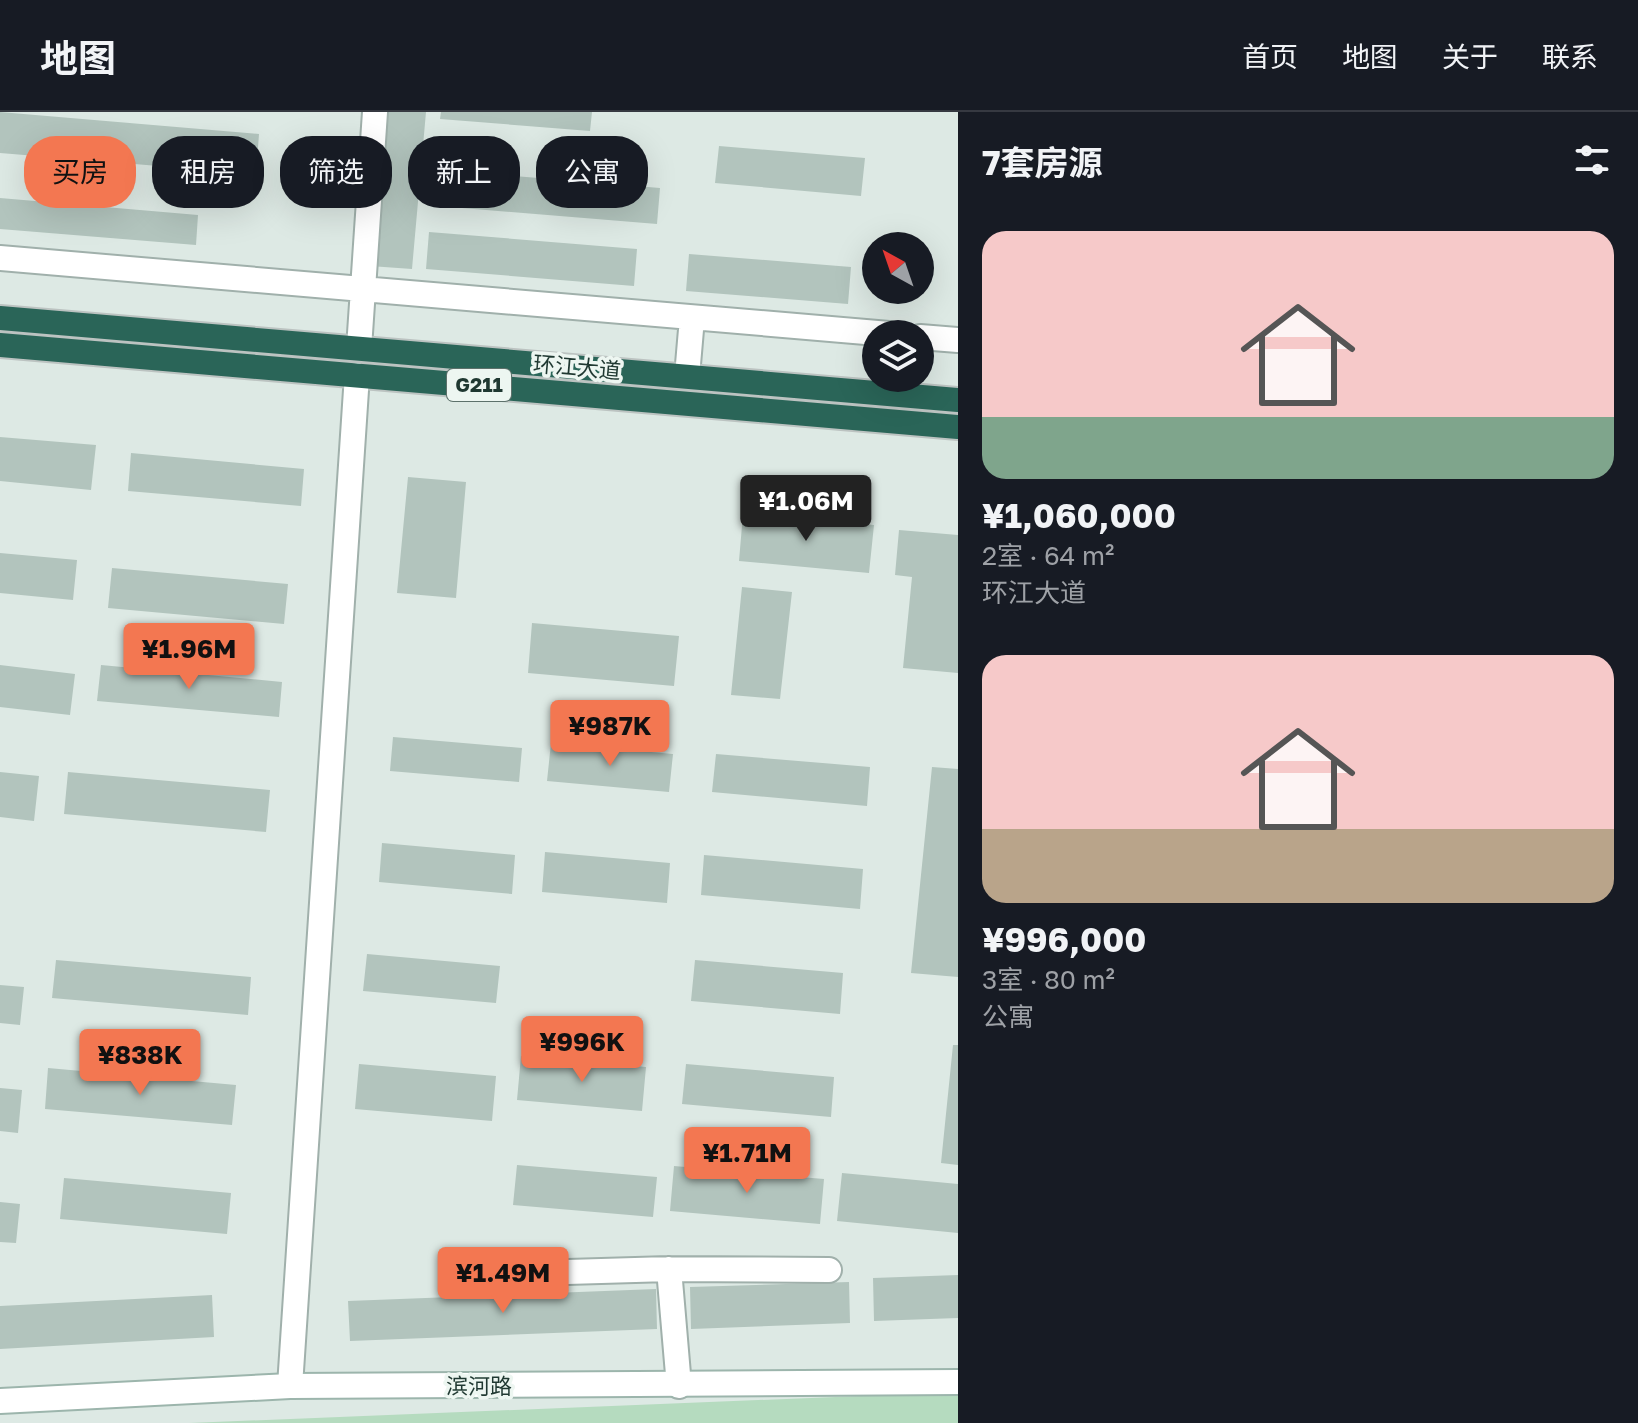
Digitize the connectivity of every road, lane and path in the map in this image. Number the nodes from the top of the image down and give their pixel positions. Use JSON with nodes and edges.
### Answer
{"nodes":[{"id":1,"x":375,"y":112,"type":"edge"},
{"id":2,"x":0,"y":258,"type":"edge"},
{"id":3,"x":363,"y":291,"type":"junction"},
{"id":4,"x":0,"y":318,"type":"edge"},
{"id":5,"x":692,"y":318,"type":"junction"},
{"id":6,"x":862,"y":332,"type":"edge"},
{"id":7,"x":934,"y":338,"type":"edge"},
{"id":8,"x":958,"y":340,"type":"edge"},
{"id":9,"x":0,"y":345,"type":"edge"},
{"id":10,"x":359,"y":348,"type":"junction"},
{"id":11,"x":357,"y":375,"type":"junction"},
{"id":12,"x":687,"y":376,"type":"junction"},
{"id":13,"x":958,"y":400,"type":"edge"},
{"id":14,"x":958,"y":427,"type":"edge"},
{"id":15,"x":669,"y":1269,"type":"junction"},
{"id":16,"x":829,"y":1270,"type":"dead end"},
{"id":17,"x":503,"y":1274,"type":"dead end"},
{"id":18,"x":958,"y":1382,"type":"edge"},
{"id":19,"x":290,"y":1386,"type":"junction"},
{"id":20,"x":679,"y":1386,"type":"junction"},
{"id":21,"x":0,"y":1401,"type":"edge"}],
"edges":[{"from":1,"to":3,"type":"street"},
{"from":2,"to":3,"type":"street"},
{"from":3,"to":5,"type":"street"},
{"from":3,"to":10,"type":"street"},
{"from":4,"to":10,"type":"highway","name":"环江大道","number":"G211"},
{"from":5,"to":6,"type":"street"},
{"from":5,"to":12,"type":"street"},
{"from":7,"to":8,"type":"street"},
{"from":9,"to":11,"type":"highway","name":"环江大道","number":"G211"},
{"from":10,"to":12,"type":"highway","name":"环江大道","number":"G211"},
{"from":11,"to":14,"type":"highway","name":"环江大道","number":"G211"},
{"from":11,"to":19,"type":"street"},
{"from":12,"to":13,"type":"highway","name":"环江大道","number":"G211"},
{"from":15,"to":16,"type":"street"},
{"from":15,"to":17,"type":"street"},
{"from":15,"to":20,"type":"street"},
{"from":18,"to":20,"type":"street","name":"滨河路"},
{"from":19,"to":20,"type":"street","name":"滨河路"},
{"from":19,"to":21,"type":"street","name":"滨河路"}]}
